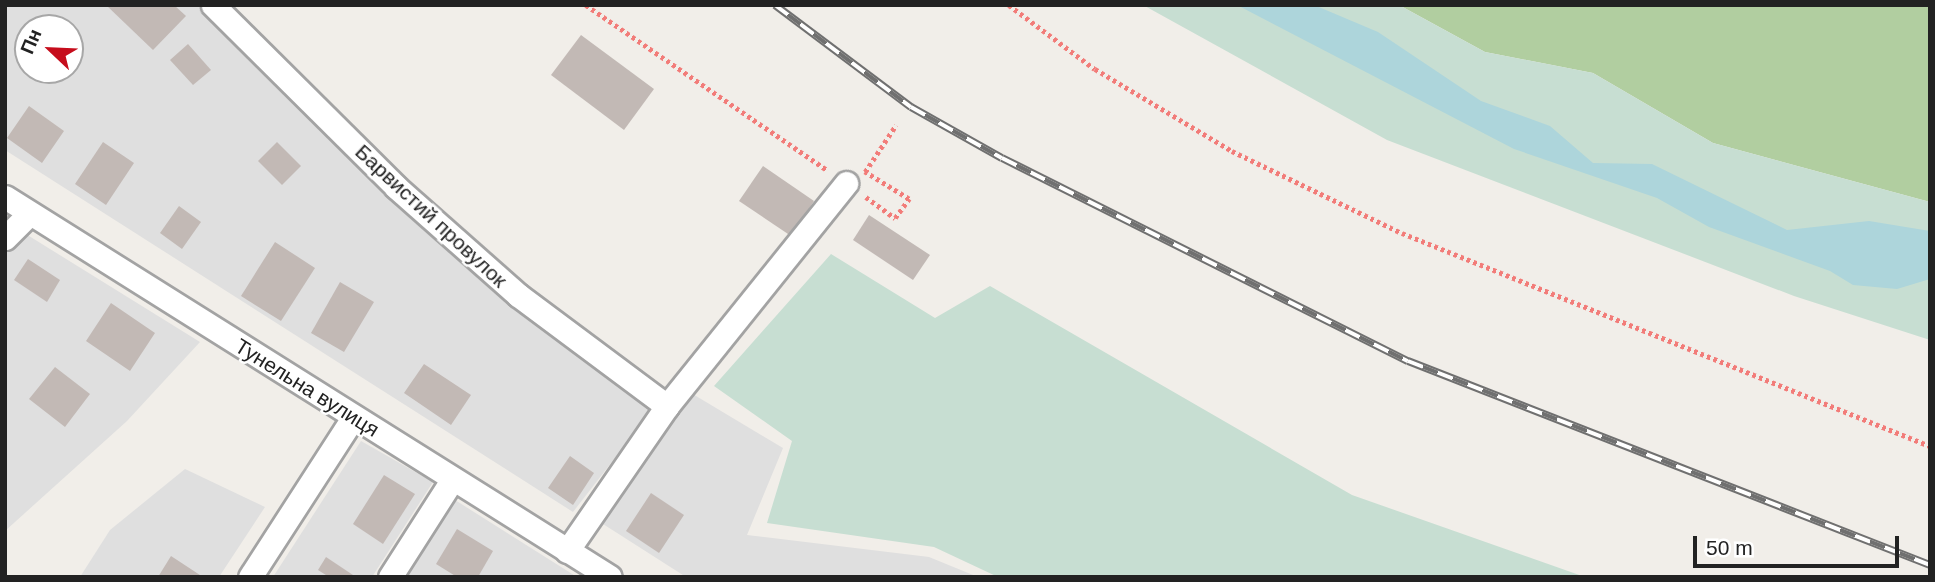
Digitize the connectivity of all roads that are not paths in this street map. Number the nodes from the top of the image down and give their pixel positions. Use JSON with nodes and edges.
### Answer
{"nodes":[{"id":1,"x":213,"y":5,"type":"edge"},
{"id":2,"x":846,"y":183,"type":"road end"},
{"id":3,"x":5,"y":197,"type":"edge"},
{"id":4,"x":30,"y":213,"type":"junction"},
{"id":5,"x":5,"y":239,"type":"edge"},
{"id":6,"x":667,"y":406,"type":"junction"},
{"id":7,"x":353,"y":418,"type":"junction"},
{"id":8,"x":452,"y":480,"type":"junction"},
{"id":9,"x":567,"y":551,"type":"junction"},
{"id":10,"x":250,"y":577,"type":"edge"},
{"id":11,"x":390,"y":577,"type":"edge"},
{"id":12,"x":610,"y":577,"type":"edge"}],
"edges":[{"from":1,"to":6,"type":"street","name":"Барвистий провулок"},
{"from":2,"to":6,"type":"street"},
{"from":3,"to":4,"type":"street","name":"Тунельна вулиця"},
{"from":4,"to":5,"type":"street"},
{"from":4,"to":7,"type":"street","name":"Тунельна вулиця"},
{"from":6,"to":9,"type":"street"},
{"from":7,"to":8,"type":"street","name":"Тунельна вулиця"},
{"from":7,"to":10,"type":"street"},
{"from":8,"to":9,"type":"street","name":"Тунельна вулиця"},
{"from":8,"to":11,"type":"street"},
{"from":9,"to":12,"type":"street","name":"Тунельна вулиця"}]}
